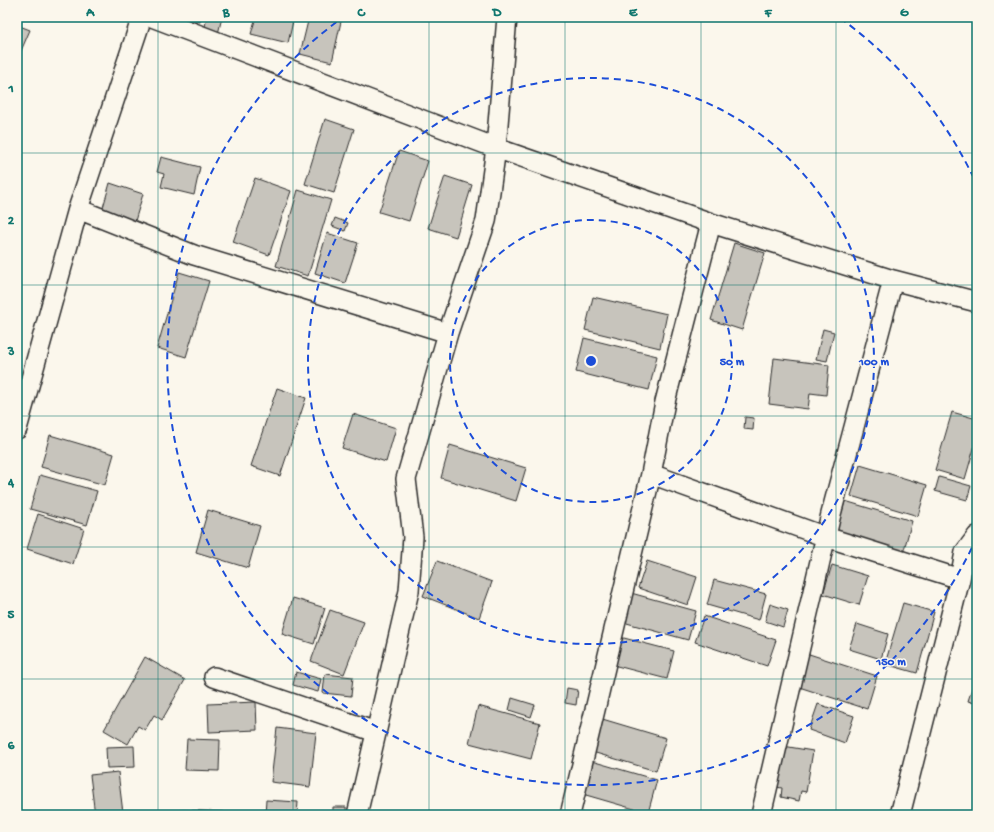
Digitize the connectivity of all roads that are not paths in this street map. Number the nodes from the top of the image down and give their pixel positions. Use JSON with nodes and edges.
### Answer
{"nodes":[{"id":1,"x":142,"y":17,"type":"edge"},
{"id":2,"x":152,"y":17,"type":"edge"},
{"id":3,"x":506,"y":17,"type":"edge"},
{"id":4,"x":496,"y":148,"type":"junction"},
{"id":5,"x":78,"y":209,"type":"junction"},
{"id":6,"x":711,"y":223,"type":"junction"},
{"id":7,"x":893,"y":280,"type":"junction"},
{"id":8,"x":977,"y":302,"type":"edge"},
{"id":9,"x":448,"y":333,"type":"junction"},
{"id":10,"x":17,"y":429,"type":"edge"},
{"id":11,"x":651,"y":474,"type":"junction"},
{"id":12,"x":977,"y":536,"type":"edge"},
{"id":13,"x":826,"y":537,"type":"junction"},
{"id":14,"x":960,"y":579,"type":"junction"},
{"id":15,"x":214,"y":677,"type":"dead end"},
{"id":16,"x":376,"y":732,"type":"junction"},
{"id":17,"x":357,"y":815,"type":"edge"},
{"id":18,"x":570,"y":815,"type":"edge"},
{"id":19,"x":761,"y":815,"type":"edge"},
{"id":20,"x":900,"y":815,"type":"edge"}],
"edges":[{"from":1,"to":5,"type":"street"},
{"from":2,"to":4,"type":"street"},
{"from":3,"to":4,"type":"street"},
{"from":4,"to":6,"type":"street"},
{"from":4,"to":9,"type":"street"},
{"from":5,"to":9,"type":"street"},
{"from":5,"to":10,"type":"street"},
{"from":6,"to":7,"type":"street"},
{"from":6,"to":11,"type":"street"},
{"from":7,"to":8,"type":"street"},
{"from":7,"to":13,"type":"street"},
{"from":9,"to":16,"type":"street"},
{"from":11,"to":13,"type":"street"},
{"from":11,"to":18,"type":"street"},
{"from":12,"to":14,"type":"street"},
{"from":13,"to":14,"type":"street"},
{"from":13,"to":19,"type":"street"},
{"from":14,"to":20,"type":"street"},
{"from":15,"to":16,"type":"street"},
{"from":16,"to":17,"type":"street"}]}
